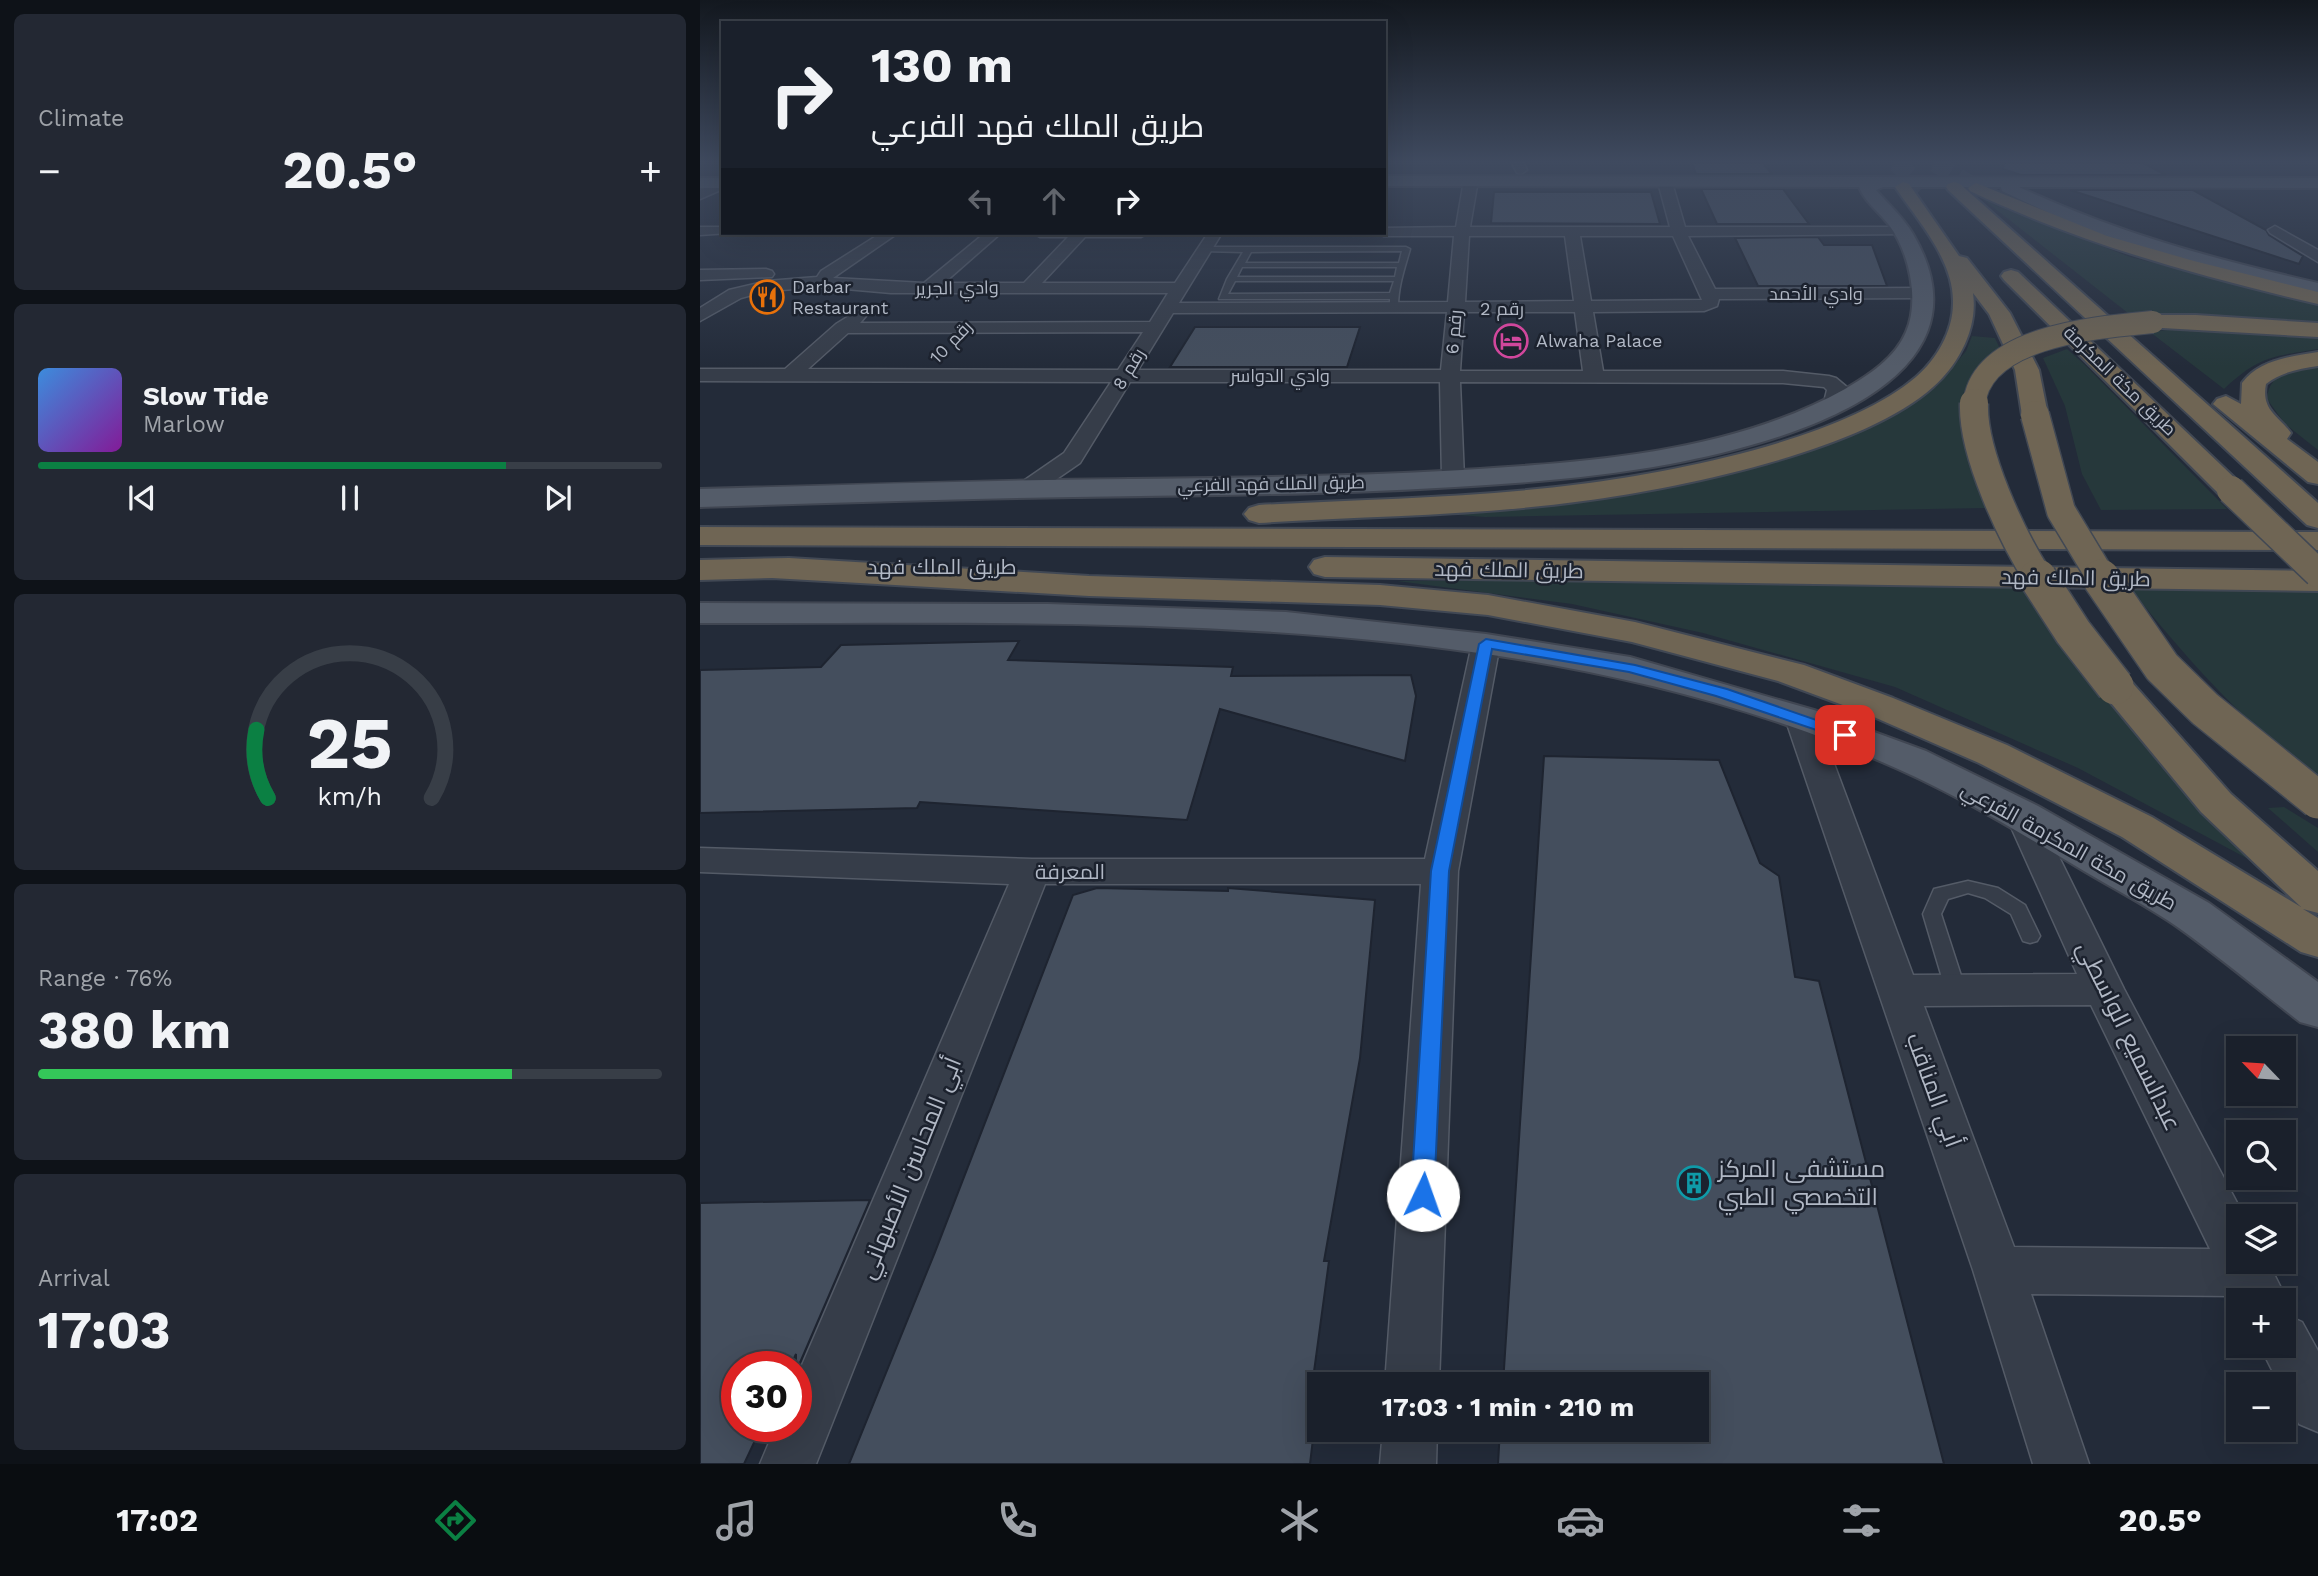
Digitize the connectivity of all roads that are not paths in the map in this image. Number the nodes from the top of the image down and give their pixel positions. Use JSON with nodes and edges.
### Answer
{"nodes":[{"id":1,"x":1697,"y":231,"type":"edge"},
{"id":2,"x":1899,"y":231,"type":"edge"},
{"id":3,"x":1946,"y":231,"type":"edge"},
{"id":4,"x":1949,"y":231,"type":"edge"},
{"id":5,"x":2005,"y":231,"type":"edge"},
{"id":6,"x":2075,"y":231,"type":"edge"},
{"id":7,"x":2106,"y":231,"type":"edge"},
{"id":8,"x":2277,"y":231,"type":"edge"},
{"id":9,"x":1386,"y":232,"type":"edge"},
{"id":10,"x":1462,"y":232,"type":"junction"},
{"id":11,"x":1572,"y":232,"type":"junction"},
{"id":12,"x":1679,"y":232,"type":"junction"},
{"id":13,"x":888,"y":235,"type":"edge"},
{"id":14,"x":991,"y":235,"type":"edge"},
{"id":15,"x":1079,"y":235,"type":"edge"},
{"id":16,"x":1210,"y":241,"type":"edge"},
{"id":17,"x":2017,"y":247,"type":"junction"},
{"id":18,"x":1248,"y":250,"type":"junction"},
{"id":19,"x":2318,"y":257,"type":"edge"},
{"id":20,"x":1996,"y":261,"type":"dead end"},
{"id":21,"x":1239,"y":265,"type":"junction"},
{"id":22,"x":1404,"y":265,"type":"junction"},
{"id":23,"x":700,"y":275,"type":"edge"},
{"id":24,"x":825,"y":278,"type":"junction"},
{"id":25,"x":1231,"y":279,"type":"junction"},
{"id":26,"x":1398,"y":279,"type":"junction"},
{"id":27,"x":1029,"y":286,"type":"junction"},
{"id":28,"x":891,"y":288,"type":"junction"},
{"id":29,"x":928,"y":288,"type":"junction"},
{"id":30,"x":1181,"y":289,"type":"junction"},
{"id":31,"x":2318,"y":289,"type":"edge"},
{"id":32,"x":1923,"y":293,"type":"junction"},
{"id":33,"x":1709,"y":294,"type":"junction"},
{"id":34,"x":2318,"y":298,"type":"edge"},
{"id":35,"x":1394,"y":302,"type":"junction"},
{"id":36,"x":1168,"y":308,"type":"junction"},
{"id":37,"x":1583,"y":308,"type":"junction"},
{"id":38,"x":1455,"y":309,"type":"junction"},
{"id":39,"x":700,"y":316,"type":"edge"},
{"id":40,"x":963,"y":327,"type":"junction"},
{"id":41,"x":1153,"y":327,"type":"junction"},
{"id":42,"x":842,"y":328,"type":"junction"},
{"id":43,"x":2318,"y":330,"type":"edge"},
{"id":44,"x":2318,"y":359,"type":"edge"},
{"id":45,"x":700,"y":375,"type":"edge"},
{"id":46,"x":790,"y":375,"type":"junction"},
{"id":47,"x":1126,"y":375,"type":"junction"},
{"id":48,"x":918,"y":376,"type":"junction"},
{"id":49,"x":1594,"y":377,"type":"junction"},
{"id":50,"x":1450,"y":378,"type":"junction"},
{"id":51,"x":1833,"y":406,"type":"junction"},
{"id":52,"x":2318,"y":471,"type":"edge"},
{"id":53,"x":2318,"y":476,"type":"edge"},
{"id":54,"x":1453,"y":478,"type":"junction"},
{"id":55,"x":1027,"y":489,"type":"junction"},
{"id":56,"x":700,"y":498,"type":"edge"},
{"id":57,"x":2318,"y":519,"type":"edge"},
{"id":58,"x":700,"y":536,"type":"edge"},
{"id":59,"x":782,"y":536,"type":"junction"},
{"id":60,"x":2318,"y":541,"type":"edge"},
{"id":61,"x":765,"y":568,"type":"junction"},
{"id":62,"x":700,"y":570,"type":"edge"},
{"id":63,"x":2318,"y":573,"type":"edge"},
{"id":64,"x":2318,"y":581,"type":"edge"},
{"id":65,"x":700,"y":613,"type":"edge"},
{"id":66,"x":1486,"y":644,"type":"junction"},
{"id":67,"x":1801,"y":718,"type":"junction"},
{"id":68,"x":2318,"y":800,"type":"edge"},
{"id":69,"x":2023,"y":816,"type":"junction"},
{"id":70,"x":706,"y":868,"type":"edge"},
{"id":71,"x":1440,"y":871,"type":"junction"},
{"id":72,"x":1032,"y":872,"type":"junction"},
{"id":73,"x":2318,"y":897,"type":"edge"},
{"id":74,"x":2030,"y":936,"type":"dead end"},
{"id":75,"x":2318,"y":940,"type":"edge"},
{"id":76,"x":2104,"y":989,"type":"junction"},
{"id":77,"x":1898,"y":990,"type":"junction"},
{"id":78,"x":1956,"y":991,"type":"junction"},
{"id":79,"x":2318,"y":1008,"type":"edge"},
{"id":80,"x":2226,"y":1229,"type":"edge"},
{"id":81,"x":1998,"y":1270,"type":"junction"},
{"id":82,"x":2226,"y":1272,"type":"edge"},
{"id":83,"x":2293,"y":1358,"type":"edge"},
{"id":84,"x":1413,"y":1372,"type":"edge"},
{"id":85,"x":2318,"y":1405,"type":"edge"},
{"id":86,"x":1409,"y":1442,"type":"edge"},
{"id":87,"x":788,"y":1464,"type":"edge"},
{"id":88,"x":1408,"y":1464,"type":"edge"},
{"id":89,"x":2061,"y":1464,"type":"edge"}],
"edges":[{"from":1,"to":12,"type":"street"},
{"from":2,"to":32,"type":"main road"},
{"from":3,"to":59,"type":"highway"},
{"from":4,"to":68,"type":"highway","bridge":true},
{"from":5,"to":17,"type":"highway","name":"طريق مكة المكرمة"},
{"from":6,"to":34,"type":"highway"},
{"from":7,"to":31,"type":"main road"},
{"from":8,"to":19,"type":"street"},
{"from":9,"to":10,"type":"street"},
{"from":10,"to":11,"type":"street"},
{"from":10,"to":38,"type":"street","name":"رقم 6"},
{"from":11,"to":12,"type":"street"},
{"from":11,"to":37,"type":"street"},
{"from":12,"to":33,"type":"street"},
{"from":13,"to":24,"type":"street"},
{"from":14,"to":29,"type":"street"},
{"from":15,"to":27,"type":"street","name":"رقم 10"},
{"from":16,"to":18,"type":"lane"},
{"from":16,"to":30,"type":"street","name":"رقم 8"},
{"from":17,"to":53,"type":"highway"},
{"from":17,"to":57,"type":"highway","name":"طريق مكة المكرمة"},
{"from":18,"to":21,"type":"lane"},
{"from":18,"to":22,"type":"lane"},
{"from":20,"to":63,"type":"highway","name":"طريق مكة المكرمة","bridge":true},
{"from":21,"to":22,"type":"lane"},
{"from":21,"to":25,"type":"lane"},
{"from":22,"to":26,"type":"lane"},
{"from":23,"to":24,"type":"street","name":"وادي الجرير"},
{"from":24,"to":28,"type":"street","name":"وادي الجرير"},
{"from":24,"to":39,"type":"street","name":"وادي الجرير"},
{"from":25,"to":26,"type":"lane"},
{"from":25,"to":35,"type":"lane"},
{"from":26,"to":35,"type":"lane"},
{"from":27,"to":29,"type":"street","name":"وادي الجرير"},
{"from":27,"to":30,"type":"street","name":"وادي الجرير"},
{"from":27,"to":40,"type":"street","name":"رقم 10"},
{"from":28,"to":29,"type":"street","name":"وادي الجرير"},
{"from":28,"to":42,"type":"street"},
{"from":30,"to":36,"type":"street","name":"رقم 8"},
{"from":32,"to":33,"type":"street","name":"وادي الأحمد"},
{"from":32,"to":51,"type":"main road"},
{"from":33,"to":37,"type":"street","name":"رقم 2"},
{"from":35,"to":36,"type":"street","name":"رقم 2"},
{"from":35,"to":38,"type":"street","name":"رقم 2"},
{"from":36,"to":41,"type":"street","name":"رقم 8"},
{"from":37,"to":38,"type":"street","name":"رقم 2"},
{"from":37,"to":49,"type":"street"},
{"from":38,"to":50,"type":"street","name":"رقم 6"},
{"from":40,"to":41,"type":"street"},
{"from":40,"to":42,"type":"street"},
{"from":40,"to":48,"type":"street","name":"رقم 10"},
{"from":41,"to":47,"type":"street","name":"رقم 8"},
{"from":42,"to":46,"type":"street"},
{"from":43,"to":73,"type":"highway","bridge":true},
{"from":44,"to":52,"type":"highway"},
{"from":45,"to":46,"type":"street","name":"وادي الدواسر"},
{"from":46,"to":48,"type":"street","name":"وادي الدواسر"},
{"from":47,"to":48,"type":"street","name":"وادي الدواسر"},
{"from":47,"to":50,"type":"street","name":"وادي الدواسر"},
{"from":47,"to":55,"type":"street","name":"رقم 8"},
{"from":49,"to":50,"type":"street","name":"وادي الدواسر"},
{"from":49,"to":51,"type":"street","name":"وادي الدواسر"},
{"from":50,"to":54,"type":"street","name":"رقم 6"},
{"from":51,"to":54,"type":"main road","name":"طريق الملك فهد الفرعي"},
{"from":54,"to":55,"type":"main road","name":"طريق الملك فهد الفرعي"},
{"from":55,"to":56,"type":"main road","name":"طريق الملك فهد الفرعي"},
{"from":58,"to":59,"type":"highway","name":"طريق الملك فهد"},
{"from":59,"to":60,"type":"highway","name":"طريق الملك فهد"},
{"from":61,"to":62,"type":"highway","name":"طريق الملك فهد"},
{"from":61,"to":64,"type":"highway","name":"طريق الملك فهد"},
{"from":61,"to":75,"type":"highway"},
{"from":65,"to":66,"type":"main road"},
{"from":66,"to":67,"type":"main road"},
{"from":66,"to":71,"type":"street"},
{"from":67,"to":69,"type":"main road","name":"طريق مكة المكرمة الفرعي"},
{"from":67,"to":77,"type":"street","name":"أبي المناقب"},
{"from":69,"to":76,"type":"street","name":"عبدالسميع الواسطي"},
{"from":69,"to":79,"type":"main road","name":"طريق مكة المكرمة الفرعي"},
{"from":70,"to":72,"type":"street","name":"المعرفة"},
{"from":71,"to":72,"type":"street","name":"المعرفة"},
{"from":71,"to":84,"type":"street"},
{"from":72,"to":87,"type":"street","name":"أبي المحاسن الأصبهاني"},
{"from":74,"to":78,"type":"lane"},
{"from":76,"to":78,"type":"street"},
{"from":76,"to":80,"type":"street","name":"عبدالسميع الواسطي"},
{"from":77,"to":78,"type":"street"},
{"from":77,"to":81,"type":"street","name":"أبي المناقب"},
{"from":81,"to":82,"type":"street"},
{"from":81,"to":89,"type":"street","name":"أبي المناقب"},
{"from":83,"to":85,"type":"street"},
{"from":86,"to":88,"type":"street"}]}
